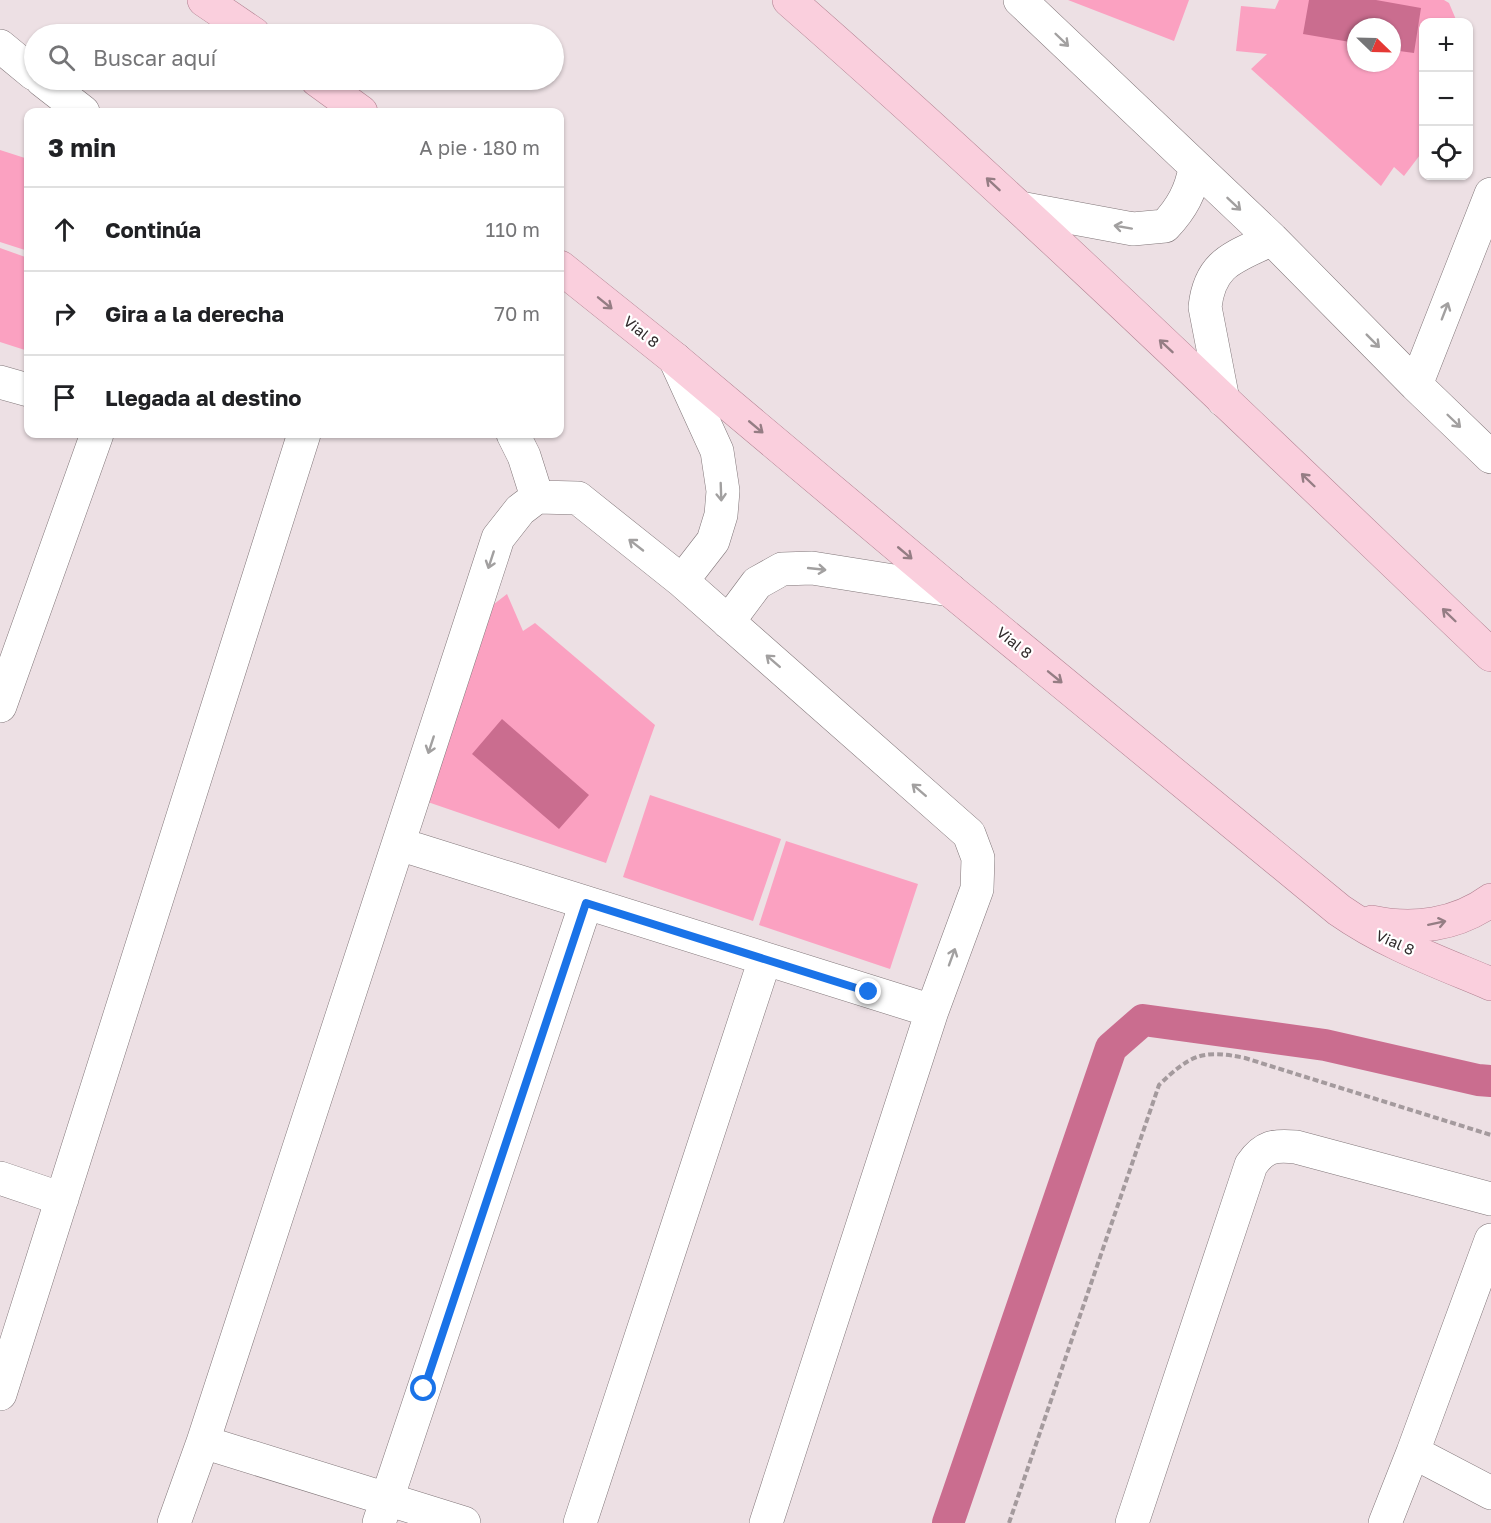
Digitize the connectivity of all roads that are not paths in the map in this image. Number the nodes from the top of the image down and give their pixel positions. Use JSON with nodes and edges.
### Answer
{"nodes":[{"id":1,"x":789,"y":0,"type":"edge"},
{"id":2,"x":1020,"y":0,"type":"edge"},
{"id":3,"x":201,"y":2,"type":"edge"},
{"id":4,"x":237,"y":24,"type":"edge"},
{"id":5,"x":0,"y":46,"type":"edge"},
{"id":6,"x":24,"y":66,"type":"edge"},
{"id":7,"x":55,"y":90,"type":"edge"},
{"id":8,"x":331,"y":90,"type":"edge"},
{"id":9,"x":78,"y":108,"type":"edge"},
{"id":10,"x":356,"y":108,"type":"edge"},
{"id":11,"x":1195,"y":168,"type":"junction"},
{"id":12,"x":1491,"y":194,"type":"edge"},
{"id":13,"x":1020,"y":208,"type":"junction"},
{"id":14,"x":1272,"y":239,"type":"junction"},
{"id":15,"x":564,"y":270,"type":"edge"},
{"id":16,"x":675,"y":359,"type":"junction"},
{"id":17,"x":0,"y":382,"type":"edge"},
{"id":18,"x":1416,"y":386,"type":"junction"},
{"id":19,"x":24,"y":389,"type":"edge"},
{"id":20,"x":1223,"y":400,"type":"junction"},
{"id":21,"x":96,"y":438,"type":"edge"},
{"id":22,"x":303,"y":438,"type":"edge"},
{"id":23,"x":515,"y":438,"type":"edge"},
{"id":24,"x":1491,"y":456,"type":"edge"},
{"id":25,"x":537,"y":497,"type":"junction"},
{"id":26,"x":682,"y":581,"type":"junction"},
{"id":27,"x":950,"y":590,"type":"junction"},
{"id":28,"x":728,"y":622,"type":"junction"},
{"id":29,"x":1491,"y":655,"type":"edge"},
{"id":30,"x":0,"y":706,"type":"edge"},
{"id":31,"x":399,"y":844,"type":"junction"},
{"id":32,"x":1491,"y":900,"type":"edge"},
{"id":33,"x":586,"y":903,"type":"junction"},
{"id":34,"x":1339,"y":910,"type":"junction"},
{"id":35,"x":765,"y":959,"type":"junction"},
{"id":36,"x":1491,"y":984,"type":"edge"},
{"id":37,"x":932,"y":1011,"type":"junction"},
{"id":38,"x":0,"y":1178,"type":"edge"},
{"id":39,"x":62,"y":1199,"type":"junction"},
{"id":40,"x":1491,"y":1199,"type":"edge"},
{"id":41,"x":1491,"y":1240,"type":"edge"},
{"id":42,"x":2,"y":1383,"type":"edge"},
{"id":43,"x":203,"y":1442,"type":"junction"},
{"id":44,"x":1413,"y":1452,"type":"junction"},
{"id":45,"x":1491,"y":1493,"type":"edge"},
{"id":46,"x":383,"y":1511,"type":"edge"},
{"id":47,"x":174,"y":1523,"type":"edge"},
{"id":48,"x":464,"y":1523,"type":"edge"},
{"id":49,"x":580,"y":1523,"type":"edge"},
{"id":50,"x":766,"y":1523,"type":"edge"},
{"id":51,"x":1132,"y":1523,"type":"edge"},
{"id":52,"x":1385,"y":1523,"type":"edge"}],
"edges":[{"from":13,"to":1,"type":"main road","one_way":true},
{"from":2,"to":11,"type":"street","one_way":true},
{"from":3,"to":4,"type":"main road"},
{"from":5,"to":6,"type":"street"},
{"from":7,"to":9,"type":"street"},
{"from":8,"to":10,"type":"main road"},
{"from":11,"to":13,"type":"street","one_way":true},
{"from":11,"to":14,"type":"street","one_way":true},
{"from":18,"to":12,"type":"street","one_way":true},
{"from":20,"to":13,"type":"main road","one_way":true},
{"from":14,"to":18,"type":"street","one_way":true},
{"from":14,"to":20,"type":"street"},
{"from":15,"to":16,"type":"main road","name":"Vial 8","one_way":true},
{"from":16,"to":26,"type":"street","one_way":true},
{"from":16,"to":27,"type":"main road","name":"Vial 8","one_way":true},
{"from":17,"to":19,"type":"street"},
{"from":18,"to":24,"type":"street","one_way":true},
{"from":29,"to":20,"type":"main road","one_way":true},
{"from":21,"to":30,"type":"street"},
{"from":22,"to":39,"type":"street"},
{"from":23,"to":25,"type":"street"},
{"from":26,"to":25,"type":"street","one_way":true},
{"from":25,"to":31,"type":"street","one_way":true},
{"from":26,"to":28,"type":"street"},
{"from":28,"to":27,"type":"street","one_way":true},
{"from":27,"to":34,"type":"main road","name":"Vial 8","one_way":true},
{"from":37,"to":28,"type":"street","one_way":true},
{"from":31,"to":33,"type":"street"},
{"from":31,"to":43,"type":"street"},
{"from":34,"to":32,"type":"main road","one_way":true},
{"from":33,"to":35,"type":"street"},
{"from":33,"to":46,"type":"street"},
{"from":34,"to":36,"type":"main road","name":"Vial 8"},
{"from":35,"to":37,"type":"street"},
{"from":35,"to":49,"type":"street"},
{"from":37,"to":50,"type":"street"},
{"from":38,"to":39,"type":"street"},
{"from":39,"to":42,"type":"street"},
{"from":40,"to":51,"type":"street"},
{"from":41,"to":44,"type":"street"},
{"from":43,"to":46,"type":"street"},
{"from":43,"to":47,"type":"street"},
{"from":44,"to":45,"type":"street"},
{"from":44,"to":52,"type":"street"},
{"from":46,"to":48,"type":"street"}]}
